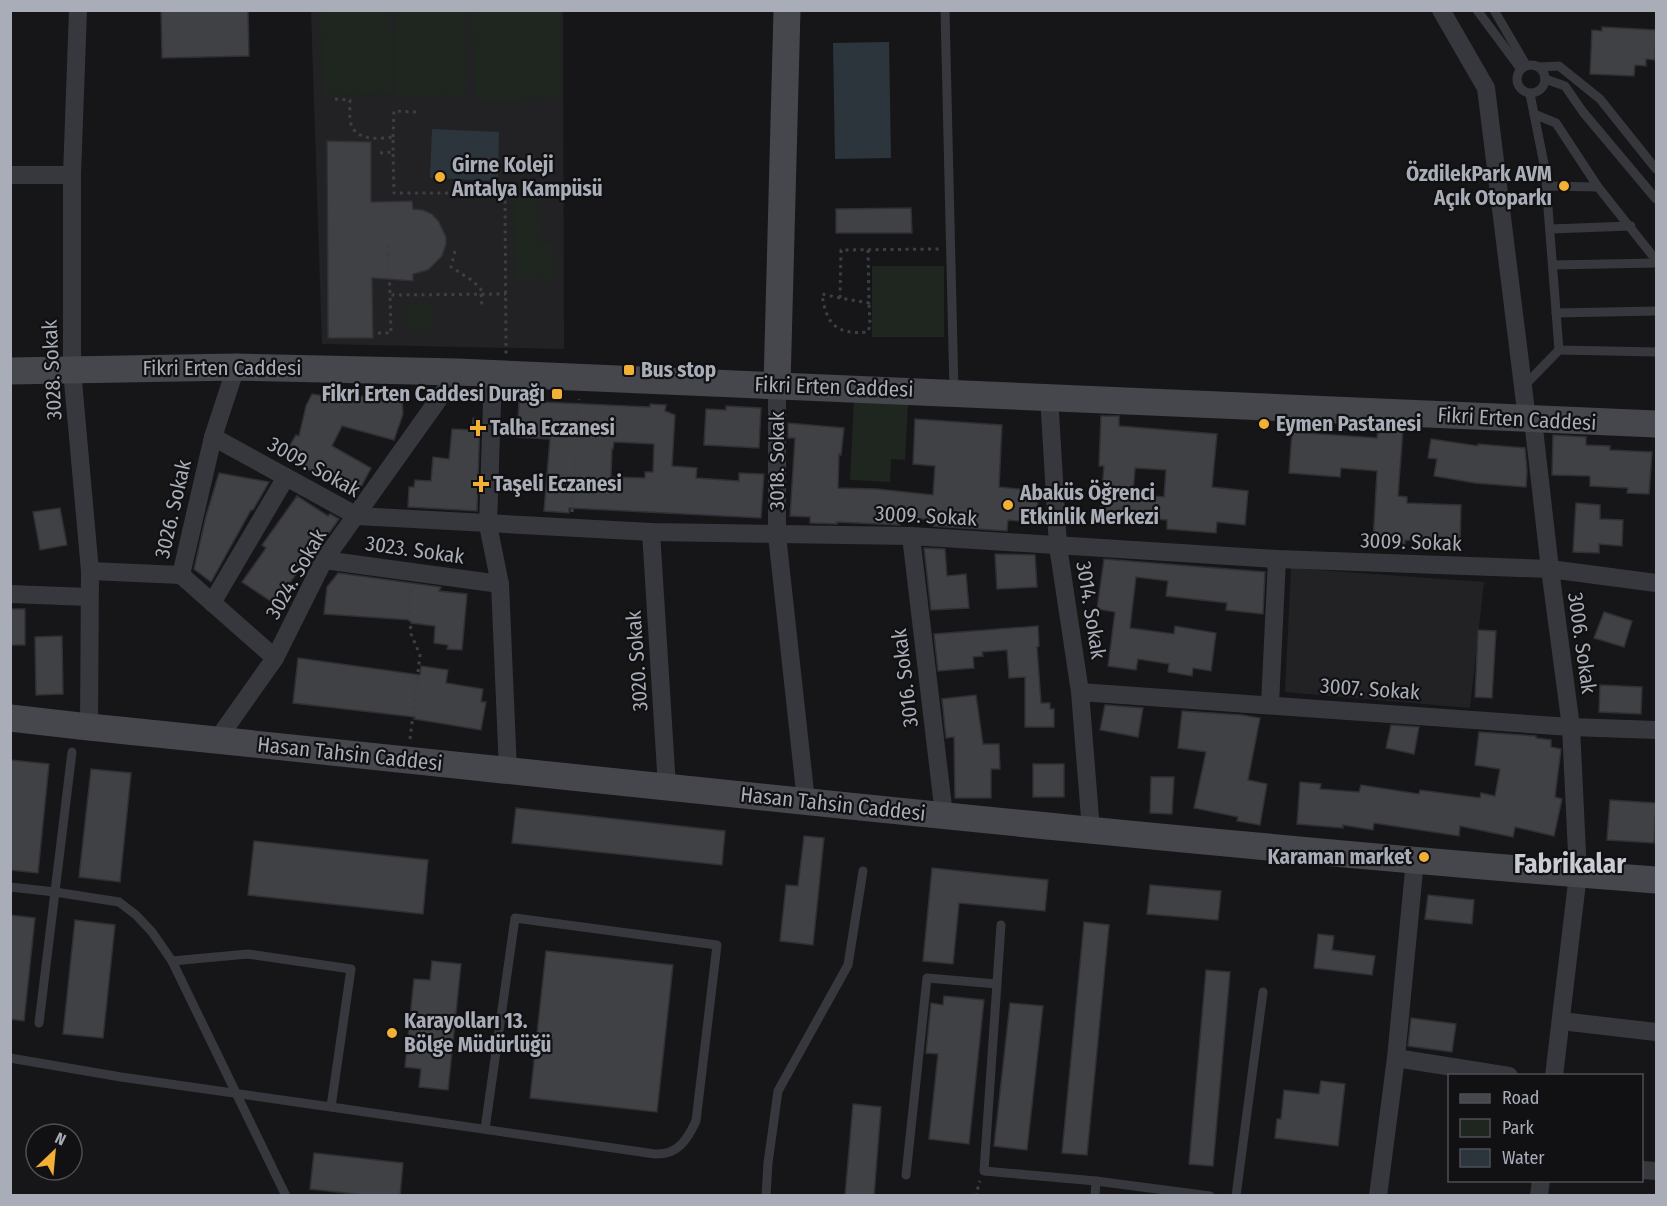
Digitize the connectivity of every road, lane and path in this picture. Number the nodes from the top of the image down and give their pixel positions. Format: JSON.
{"nodes":[{"id":1,"x":78,"y":10,"type":"edge"},
{"id":2,"x":787,"y":10,"type":"edge"},
{"id":3,"x":945,"y":10,"type":"edge"},
{"id":4,"x":1441,"y":10,"type":"edge"},
{"id":5,"x":1477,"y":10,"type":"edge"},
{"id":6,"x":1494,"y":10,"type":"edge"},
{"id":7,"x":1523,"y":67,"type":"junction"},
{"id":8,"x":1539,"y":67,"type":"junction"},
{"id":9,"x":1545,"y":79,"type":"junction"},
{"id":10,"x":1530,"y":93,"type":"junction"},
{"id":11,"x":335,"y":99,"type":"dead end"},
{"id":12,"x":417,"y":112,"type":"dead end"},
{"id":13,"x":1534,"y":114,"type":"junction"},
{"id":14,"x":393,"y":137,"type":"junction"},
{"id":15,"x":393,"y":152,"type":"junction"},
{"id":16,"x":380,"y":153,"type":"dead end"},
{"id":17,"x":1656,"y":169,"type":"edge"},
{"id":18,"x":10,"y":174,"type":"edge"},
{"id":19,"x":72,"y":175,"type":"junction"},
{"id":20,"x":1547,"y":186,"type":"junction"},
{"id":21,"x":1598,"y":187,"type":"junction"},
{"id":22,"x":1656,"y":199,"type":"edge"},
{"id":23,"x":1631,"y":226,"type":"junction"},
{"id":24,"x":1550,"y":229,"type":"junction"},
{"id":25,"x":388,"y":246,"type":"dead end"},
{"id":26,"x":950,"y":249,"type":"junction"},
{"id":27,"x":868,"y":250,"type":"junction"},
{"id":28,"x":455,"y":251,"type":"dead end"},
{"id":29,"x":1656,"y":261,"type":"edge"},
{"id":30,"x":1552,"y":265,"type":"junction"},
{"id":31,"x":483,"y":294,"type":"junction"},
{"id":32,"x":506,"y":294,"type":"junction"},
{"id":33,"x":390,"y":295,"type":"junction"},
{"id":34,"x":840,"y":298,"type":"junction"},
{"id":35,"x":869,"y":303,"type":"junction"},
{"id":36,"x":482,"y":308,"type":"dead end"},
{"id":37,"x":1656,"y":311,"type":"edge"},
{"id":38,"x":1556,"y":313,"type":"junction"},
{"id":39,"x":378,"y":333,"type":"dead end"},
{"id":40,"x":1559,"y":350,"type":"junction"},
{"id":41,"x":1656,"y":352,"type":"edge"},
{"id":42,"x":236,"y":367,"type":"junction"},
{"id":43,"x":72,"y":370,"type":"junction"},
{"id":44,"x":10,"y":371,"type":"edge"},
{"id":45,"x":458,"y":372,"type":"junction"},
{"id":46,"x":500,"y":374,"type":"junction"},
{"id":47,"x":580,"y":376,"type":"junction"},
{"id":48,"x":777,"y":385,"type":"junction"},
{"id":49,"x":1523,"y":387,"type":"junction"},
{"id":50,"x":954,"y":392,"type":"junction"},
{"id":51,"x":1049,"y":396,"type":"junction"},
{"id":52,"x":1530,"y":420,"type":"junction"},
{"id":53,"x":1656,"y":424,"type":"edge"},
{"id":54,"x":213,"y":437,"type":"junction"},
{"id":55,"x":286,"y":477,"type":"junction"},
{"id":56,"x":357,"y":516,"type":"junction"},
{"id":57,"x":488,"y":525,"type":"junction"},
{"id":58,"x":571,"y":528,"type":"junction"},
{"id":59,"x":651,"y":532,"type":"junction"},
{"id":60,"x":777,"y":535,"type":"junction"},
{"id":61,"x":911,"y":536,"type":"junction"},
{"id":62,"x":1058,"y":546,"type":"junction"},
{"id":63,"x":1277,"y":559,"type":"junction"},
{"id":64,"x":324,"y":560,"type":"junction"},
{"id":65,"x":1550,"y":569,"type":"junction"},
{"id":66,"x":90,"y":571,"type":"junction"},
{"id":67,"x":414,"y":572,"type":"junction"},
{"id":68,"x":181,"y":575,"type":"junction"},
{"id":69,"x":1656,"y":583,"type":"edge"},
{"id":70,"x":500,"y":584,"type":"junction"},
{"id":71,"x":10,"y":594,"type":"edge"},
{"id":72,"x":89,"y":597,"type":"junction"},
{"id":73,"x":212,"y":603,"type":"junction"},
{"id":74,"x":275,"y":658,"type":"junction"},
{"id":75,"x":1080,"y":692,"type":"junction"},
{"id":76,"x":1270,"y":704,"type":"junction"},
{"id":77,"x":10,"y":718,"type":"edge"},
{"id":78,"x":89,"y":727,"type":"junction"},
{"id":79,"x":1571,"y":727,"type":"junction"},
{"id":80,"x":1656,"y":730,"type":"edge"},
{"id":81,"x":217,"y":740,"type":"junction"},
{"id":82,"x":72,"y":752,"type":"dead end"},
{"id":83,"x":408,"y":760,"type":"junction"},
{"id":84,"x":508,"y":770,"type":"junction"},
{"id":85,"x":667,"y":787,"type":"junction"},
{"id":86,"x":806,"y":801,"type":"junction"},
{"id":87,"x":944,"y":815,"type":"junction"},
{"id":88,"x":1091,"y":830,"type":"junction"},
{"id":89,"x":1415,"y":860,"type":"junction"},
{"id":90,"x":864,"y":872,"type":"dead end"},
{"id":91,"x":1578,"y":874,"type":"junction"},
{"id":92,"x":1656,"y":880,"type":"edge"},
{"id":93,"x":10,"y":887,"type":"edge"},
{"id":94,"x":55,"y":892,"type":"junction"},
{"id":95,"x":1001,"y":925,"type":"dead end"},
{"id":96,"x":171,"y":961,"type":"junction"},
{"id":97,"x":997,"y":984,"type":"junction"},
{"id":98,"x":1263,"y":992,"type":"dead end"},
{"id":99,"x":1561,"y":1021,"type":"junction"},
{"id":100,"x":39,"y":1023,"type":"dead end"},
{"id":101,"x":1656,"y":1032,"type":"edge"},
{"id":102,"x":10,"y":1058,"type":"edge"},
{"id":103,"x":1396,"y":1058,"type":"junction"},
{"id":104,"x":1496,"y":1074,"type":"edge"},
{"id":105,"x":1554,"y":1074,"type":"edge"},
{"id":106,"x":235,"y":1094,"type":"junction"},
{"id":107,"x":331,"y":1107,"type":"junction"},
{"id":108,"x":485,"y":1129,"type":"junction"},
{"id":109,"x":906,"y":1175,"type":"dead end"},
{"id":110,"x":1096,"y":1181,"type":"junction"},
{"id":111,"x":286,"y":1196,"type":"edge"},
{"id":112,"x":766,"y":1196,"type":"edge"},
{"id":113,"x":1095,"y":1196,"type":"edge"},
{"id":114,"x":1210,"y":1196,"type":"edge"},
{"id":115,"x":1236,"y":1196,"type":"edge"},
{"id":116,"x":1378,"y":1196,"type":"edge"}],
"edges":[{"from":1,"to":19,"type":"street","name":"3028. Sokak"},
{"from":2,"to":48,"type":"street","name":"3018. Sokak"},
{"from":3,"to":26,"type":"lane"},
{"from":4,"to":49,"type":"street","name":"3006. Sokak"},
{"from":5,"to":7,"type":"lane"},
{"from":6,"to":7,"type":"lane"},
{"from":7,"to":8,"type":"lane"},
{"from":7,"to":10,"type":"lane"},
{"from":8,"to":9,"type":"lane"},
{"from":8,"to":17,"type":"lane"},
{"from":9,"to":10,"type":"lane"},
{"from":9,"to":22,"type":"lane"},
{"from":10,"to":13,"type":"lane"},
{"from":11,"to":14,"type":"path"},
{"from":12,"to":14,"type":"path"},
{"from":13,"to":20,"type":"lane"},
{"from":13,"to":21,"type":"lane"},
{"from":14,"to":15,"type":"path"},
{"from":15,"to":16,"type":"path"},
{"from":15,"to":32,"type":"path"},
{"from":18,"to":19,"type":"street"},
{"from":19,"to":43,"type":"street","name":"3028. Sokak"},
{"from":20,"to":21,"type":"lane"},
{"from":20,"to":24,"type":"lane"},
{"from":21,"to":23,"type":"lane"},
{"from":23,"to":24,"type":"lane"},
{"from":23,"to":29,"type":"lane"},
{"from":24,"to":30,"type":"lane"},
{"from":25,"to":33,"type":"path"},
{"from":26,"to":27,"type":"path"},
{"from":26,"to":50,"type":"lane"},
{"from":27,"to":34,"type":"path"},
{"from":27,"to":35,"type":"path"},
{"from":28,"to":31,"type":"path"},
{"from":29,"to":30,"type":"lane"},
{"from":30,"to":38,"type":"lane"},
{"from":31,"to":32,"type":"path"},
{"from":31,"to":33,"type":"path"},
{"from":31,"to":36,"type":"path"},
{"from":32,"to":46,"type":"path"},
{"from":33,"to":39,"type":"path"},
{"from":34,"to":35,"type":"path"},
{"from":34,"to":35,"type":"path"},
{"from":37,"to":38,"type":"lane"},
{"from":38,"to":40,"type":"lane"},
{"from":40,"to":41,"type":"lane"},
{"from":40,"to":49,"type":"lane"},
{"from":42,"to":43,"type":"street","name":"Fikri Erten Caddesi"},
{"from":42,"to":45,"type":"street","name":"Fikri Erten Caddesi"},
{"from":42,"to":54,"type":"street","name":"3026. Sokak"},
{"from":43,"to":44,"type":"street","name":"Fikri Erten Caddesi"},
{"from":43,"to":66,"type":"street","name":"3028. Sokak"},
{"from":45,"to":46,"type":"street","name":"Fikri Erten Caddesi"},
{"from":45,"to":56,"type":"street","name":"3024. Sokak"},
{"from":46,"to":47,"type":"street","name":"Fikri Erten Caddesi"},
{"from":46,"to":57,"type":"street"},
{"from":47,"to":48,"type":"street","name":"Fikri Erten Caddesi"},
{"from":47,"to":58,"type":"path"},
{"from":48,"to":50,"type":"street","name":"Fikri Erten Caddesi"},
{"from":48,"to":60,"type":"street","name":"3018. Sokak"},
{"from":49,"to":52,"type":"street","name":"3006. Sokak"},
{"from":50,"to":51,"type":"street","name":"Fikri Erten Caddesi"},
{"from":51,"to":52,"type":"street","name":"Fikri Erten Caddesi"},
{"from":51,"to":62,"type":"street","name":"3014. Sokak"},
{"from":52,"to":53,"type":"street","name":"Fikri Erten Caddesi"},
{"from":52,"to":65,"type":"street","name":"3006. Sokak"},
{"from":54,"to":55,"type":"street","name":"3009. Sokak"},
{"from":54,"to":68,"type":"street","name":"3026. Sokak"},
{"from":55,"to":56,"type":"street","name":"3009. Sokak"},
{"from":55,"to":73,"type":"street"},
{"from":56,"to":57,"type":"street","name":"3009. Sokak"},
{"from":56,"to":64,"type":"street","name":"3024. Sokak"},
{"from":57,"to":58,"type":"street","name":"3009. Sokak"},
{"from":57,"to":70,"type":"street"},
{"from":58,"to":59,"type":"street","name":"3009. Sokak"},
{"from":59,"to":60,"type":"street","name":"3009. Sokak"},
{"from":59,"to":85,"type":"street","name":"3020. Sokak"},
{"from":60,"to":61,"type":"street","name":"3009. Sokak"},
{"from":60,"to":86,"type":"street","name":"3018. Sokak"},
{"from":61,"to":62,"type":"street","name":"3009. Sokak"},
{"from":61,"to":87,"type":"street","name":"3016. Sokak"},
{"from":62,"to":63,"type":"street","name":"3009. Sokak"},
{"from":62,"to":75,"type":"street","name":"3014. Sokak"},
{"from":63,"to":65,"type":"street","name":"3009. Sokak"},
{"from":63,"to":76,"type":"street"},
{"from":64,"to":67,"type":"street","name":"3023. Sokak"},
{"from":64,"to":74,"type":"street","name":"3024. Sokak"},
{"from":65,"to":69,"type":"street","name":"3009. Sokak"},
{"from":65,"to":79,"type":"street","name":"3006. Sokak"},
{"from":66,"to":68,"type":"street","name":"3026. Sokak"},
{"from":66,"to":72,"type":"street","name":"3028. Sokak"},
{"from":67,"to":70,"type":"street","name":"3023. Sokak"},
{"from":67,"to":83,"type":"path"},
{"from":68,"to":73,"type":"street"},
{"from":70,"to":84,"type":"street"},
{"from":71,"to":72,"type":"street"},
{"from":72,"to":78,"type":"street","name":"3028. Sokak"},
{"from":73,"to":74,"type":"street"},
{"from":74,"to":81,"type":"street","name":"3024. Sokak"},
{"from":75,"to":76,"type":"street","name":"3007. Sokak"},
{"from":75,"to":88,"type":"street","name":"3014. Sokak"},
{"from":76,"to":79,"type":"street","name":"3007. Sokak"},
{"from":77,"to":78,"type":"street","name":"Hasan Tahsin Caddesi"},
{"from":78,"to":81,"type":"street","name":"Hasan Tahsin Caddesi"},
{"from":79,"to":80,"type":"street","name":"3007. Sokak"},
{"from":79,"to":91,"type":"street","name":"3006. Sokak"},
{"from":81,"to":83,"type":"street","name":"Hasan Tahsin Caddesi"},
{"from":82,"to":94,"type":"lane"},
{"from":83,"to":84,"type":"street","name":"Hasan Tahsin Caddesi"},
{"from":84,"to":85,"type":"street","name":"Hasan Tahsin Caddesi"},
{"from":85,"to":86,"type":"street","name":"Hasan Tahsin Caddesi"},
{"from":86,"to":87,"type":"street","name":"Hasan Tahsin Caddesi"},
{"from":87,"to":88,"type":"street","name":"Hasan Tahsin Caddesi"},
{"from":88,"to":89,"type":"street","name":"Hasan Tahsin Caddesi"},
{"from":89,"to":91,"type":"street","name":"Hasan Tahsin Caddesi"},
{"from":89,"to":103,"type":"street"},
{"from":90,"to":112,"type":"lane"},
{"from":91,"to":92,"type":"street","name":"Hasan Tahsin Caddesi"},
{"from":91,"to":99,"type":"street","name":"3006. Sokak"},
{"from":93,"to":94,"type":"lane"},
{"from":94,"to":96,"type":"lane"},
{"from":94,"to":100,"type":"lane"},
{"from":95,"to":97,"type":"lane"},
{"from":96,"to":106,"type":"lane"},
{"from":96,"to":107,"type":"lane"},
{"from":97,"to":109,"type":"lane"},
{"from":97,"to":110,"type":"lane"},
{"from":98,"to":115,"type":"lane"},
{"from":99,"to":101,"type":"street"},
{"from":99,"to":105,"type":"street","name":"3006. Sokak"},
{"from":102,"to":106,"type":"lane"},
{"from":103,"to":104,"type":"street"},
{"from":103,"to":116,"type":"street"},
{"from":106,"to":107,"type":"lane"},
{"from":106,"to":111,"type":"lane"},
{"from":107,"to":108,"type":"lane"},
{"from":108,"to":108,"type":"lane"},
{"from":110,"to":113,"type":"lane"},
{"from":110,"to":114,"type":"lane"}]}
